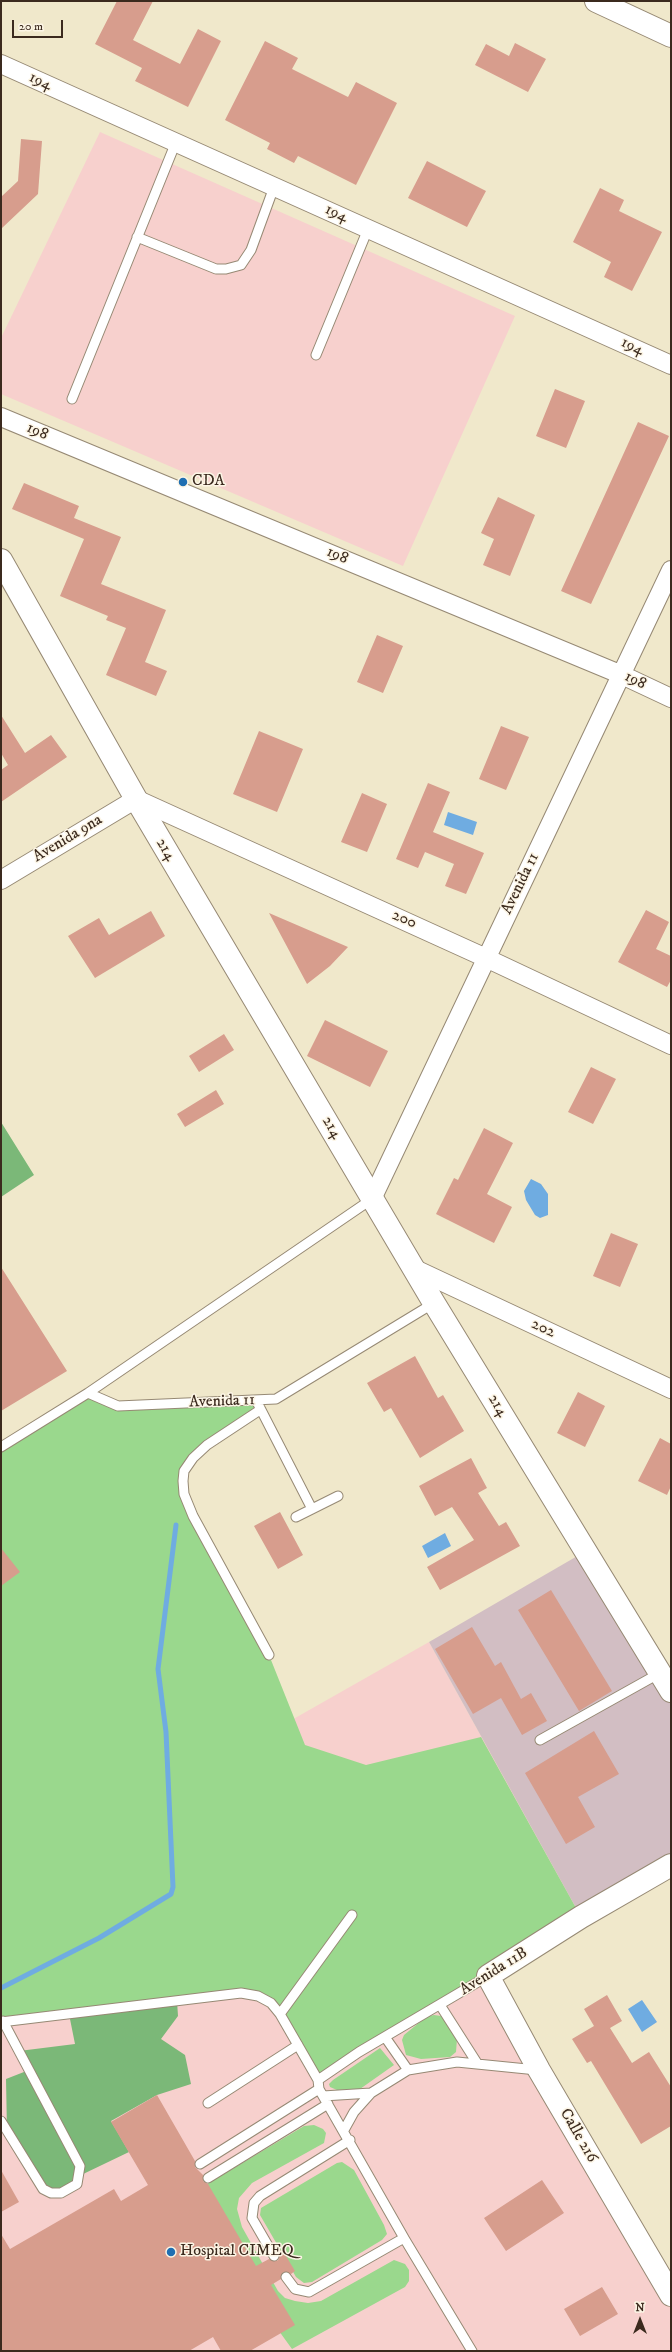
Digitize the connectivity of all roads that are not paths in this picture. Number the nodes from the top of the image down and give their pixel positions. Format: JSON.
{"nodes":[{"id":1,"x":596,"y":1,"type":"edge"},
{"id":2,"x":671,"y":36,"type":"edge"},
{"id":3,"x":1,"y":64,"type":"edge"},
{"id":4,"x":176,"y":142,"type":"junction"},
{"id":5,"x":274,"y":187,"type":"junction"},
{"id":6,"x":368,"y":229,"type":"junction"},
{"id":7,"x":137,"y":237,"type":"junction"},
{"id":8,"x":316,"y":355,"type":"dead end"},
{"id":9,"x":671,"y":365,"type":"edge"},
{"id":10,"x":72,"y":399,"type":"dead end"},
{"id":11,"x":1,"y":417,"type":"edge"},
{"id":12,"x":1,"y":560,"type":"edge"},
{"id":13,"x":671,"y":570,"type":"edge"},
{"id":14,"x":622,"y":675,"type":"junction"},
{"id":15,"x":671,"y":698,"type":"edge"},
{"id":16,"x":136,"y":799,"type":"junction"},
{"id":17,"x":1,"y":880,"type":"edge"},
{"id":18,"x":486,"y":958,"type":"junction"},
{"id":19,"x":671,"y":1045,"type":"edge"},
{"id":20,"x":372,"y":1199,"type":"junction"},
{"id":21,"x":414,"y":1269,"type":"junction"},
{"id":22,"x":434,"y":1303,"type":"junction"},
{"id":23,"x":671,"y":1389,"type":"edge"},
{"id":24,"x":88,"y":1393,"type":"junction"},
{"id":25,"x":256,"y":1401,"type":"junction"},
{"id":26,"x":260,"y":1410,"type":"junction"},
{"id":27,"x":1,"y":1447,"type":"edge"},
{"id":28,"x":338,"y":1496,"type":"dead end"},
{"id":29,"x":312,"y":1508,"type":"junction"},
{"id":30,"x":296,"y":1517,"type":"dead end"},
{"id":31,"x":269,"y":1655,"type":"dead end"},
{"id":32,"x":666,"y":1682,"type":"edge"},
{"id":33,"x":540,"y":1740,"type":"dead end"},
{"id":34,"x":668,"y":1864,"type":"edge"},
{"id":35,"x":352,"y":1915,"type":"dead end"},
{"id":36,"x":488,"y":1976,"type":"junction"},
{"id":37,"x":440,"y":2005,"type":"junction"},
{"id":38,"x":280,"y":2014,"type":"junction"},
{"id":39,"x":2,"y":2021,"type":"edge"},
{"id":40,"x":385,"y":2037,"type":"junction"},
{"id":41,"x":298,"y":2045,"type":"junction"},
{"id":42,"x":477,"y":2063,"type":"junction"},
{"id":43,"x":408,"y":2070,"type":"junction"},
{"id":44,"x":539,"y":2070,"type":"junction"},
{"id":45,"x":318,"y":2080,"type":"junction"},
{"id":46,"x":321,"y":2093,"type":"junction"},
{"id":47,"x":371,"y":2094,"type":"junction"},
{"id":48,"x":208,"y":2103,"type":"dead end"},
{"id":49,"x":328,"y":2104,"type":"junction"},
{"id":50,"x":1,"y":2121,"type":"edge"},
{"id":51,"x":344,"y":2130,"type":"junction"},
{"id":52,"x":350,"y":2140,"type":"junction"},
{"id":53,"x":200,"y":2164,"type":"dead end"},
{"id":54,"x":208,"y":2178,"type":"dead end"},
{"id":55,"x":404,"y":2238,"type":"junction"},
{"id":56,"x":274,"y":2256,"type":"dead end"},
{"id":57,"x":286,"y":2277,"type":"dead end"},
{"id":58,"x":671,"y":2295,"type":"edge"},
{"id":59,"x":472,"y":2351,"type":"edge"}],
"edges":[{"from":1,"to":2,"type":"street"},
{"from":3,"to":4,"type":"street","name":"194"},
{"from":4,"to":5,"type":"street","name":"194"},
{"from":4,"to":7,"type":"lane"},
{"from":5,"to":6,"type":"street","name":"194"},
{"from":5,"to":7,"type":"lane"},
{"from":6,"to":8,"type":"lane"},
{"from":6,"to":9,"type":"street","name":"194"},
{"from":7,"to":10,"type":"lane"},
{"from":11,"to":14,"type":"street","name":"198"},
{"from":12,"to":16,"type":"street","name":"214"},
{"from":13,"to":14,"type":"street","name":"Avenida 11"},
{"from":14,"to":15,"type":"street","name":"198"},
{"from":14,"to":18,"type":"street","name":"Avenida 11"},
{"from":16,"to":17,"type":"street","name":"Avenida 9na"},
{"from":16,"to":18,"type":"street","name":"200"},
{"from":16,"to":20,"type":"street","name":"214"},
{"from":18,"to":19,"type":"street","name":"200"},
{"from":18,"to":20,"type":"street","name":"Avenida 11"},
{"from":20,"to":21,"type":"street","name":"214"},
{"from":20,"to":24,"type":"lane"},
{"from":21,"to":22,"type":"street","name":"214"},
{"from":21,"to":23,"type":"street","name":"202"},
{"from":22,"to":25,"type":"lane","name":"Avenida 11"},
{"from":22,"to":32,"type":"street","name":"214"},
{"from":24,"to":25,"type":"lane","name":"Avenida 11"},
{"from":24,"to":27,"type":"lane"},
{"from":25,"to":26,"type":"lane"},
{"from":26,"to":29,"type":"lane"},
{"from":26,"to":31,"type":"lane"},
{"from":28,"to":29,"type":"lane"},
{"from":29,"to":30,"type":"lane"},
{"from":32,"to":33,"type":"lane"},
{"from":34,"to":36,"type":"street","name":"Avenida 11B"},
{"from":35,"to":38,"type":"lane"},
{"from":36,"to":37,"type":"lane","name":"Avenida 11B"},
{"from":36,"to":44,"type":"street","name":"Calle 216"},
{"from":37,"to":40,"type":"lane","name":"Avenida 11B"},
{"from":37,"to":42,"type":"lane"},
{"from":38,"to":39,"type":"lane"},
{"from":38,"to":41,"type":"lane"},
{"from":39,"to":50,"type":"lane"},
{"from":40,"to":43,"type":"lane"},
{"from":40,"to":45,"type":"lane","name":"Avenida 11B"},
{"from":41,"to":45,"type":"lane"},
{"from":41,"to":48,"type":"lane"},
{"from":42,"to":43,"type":"lane"},
{"from":42,"to":44,"type":"lane"},
{"from":43,"to":47,"type":"lane"},
{"from":44,"to":58,"type":"street","name":"Calle 216"},
{"from":45,"to":46,"type":"lane"},
{"from":46,"to":47,"type":"lane"},
{"from":46,"to":49,"type":"lane"},
{"from":46,"to":53,"type":"lane"},
{"from":47,"to":51,"type":"lane"},
{"from":49,"to":51,"type":"lane"},
{"from":49,"to":54,"type":"lane"},
{"from":51,"to":52,"type":"lane"},
{"from":52,"to":55,"type":"lane"},
{"from":52,"to":56,"type":"lane"},
{"from":55,"to":57,"type":"lane"},
{"from":55,"to":59,"type":"lane"}]}
